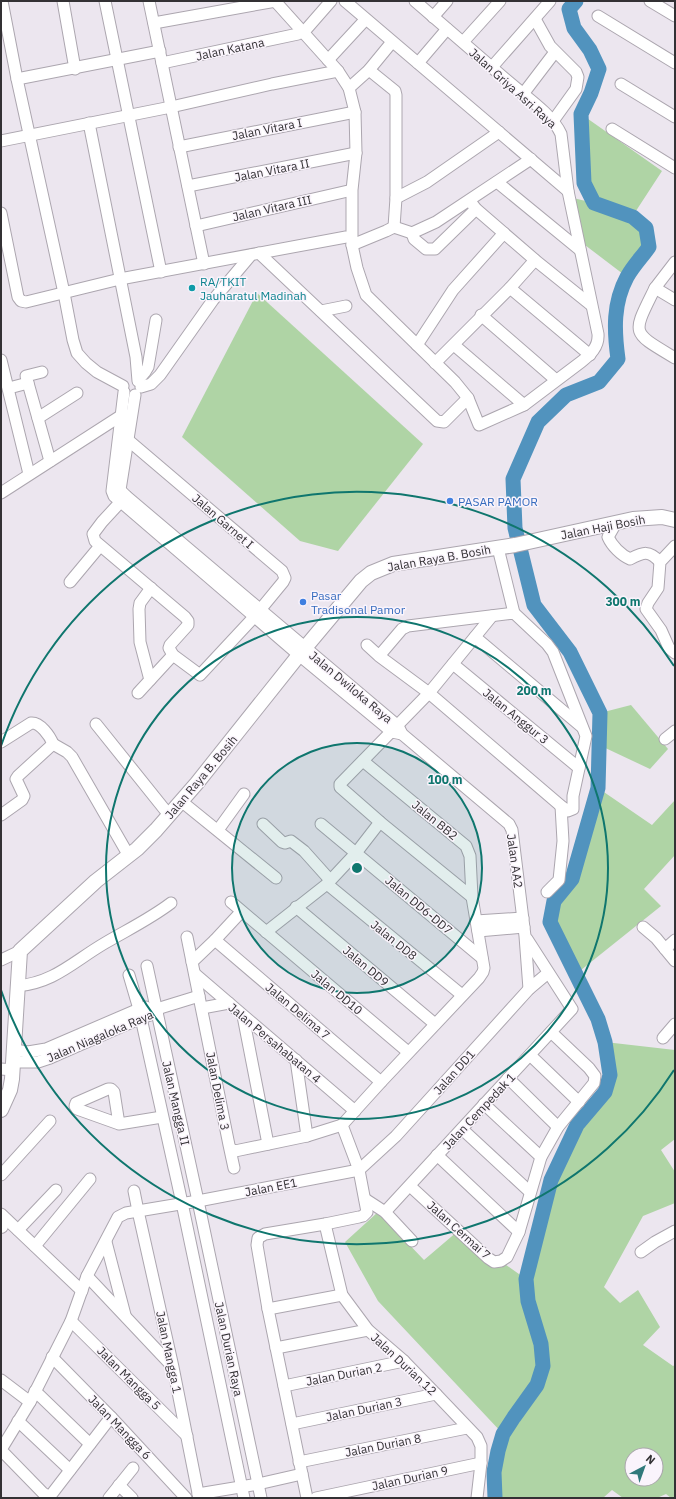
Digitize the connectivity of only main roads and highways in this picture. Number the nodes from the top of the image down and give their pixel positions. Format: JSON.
{"nodes":[{"id":1,"x":675,"y":520,"type":"edge"},
{"id":2,"x":515,"y":545,"type":"joint"},
{"id":3,"x":10,"y":1063,"type":"edge"},
{"id":4,"x":1,"y":1110,"type":"edge"},
{"id":5,"x":1,"y":1221,"type":"edge"},
{"id":6,"x":1,"y":1226,"type":"edge"}],
"edges":[{"from":1,"to":2,"type":"main road","name":"Jalan Haji Bosih"},
{"from":2,"to":3,"type":"main road","name":"Jalan Raya B. Bosih"},
{"from":3,"to":4,"type":"main road"},
{"from":5,"to":6,"type":"main road"}]}
